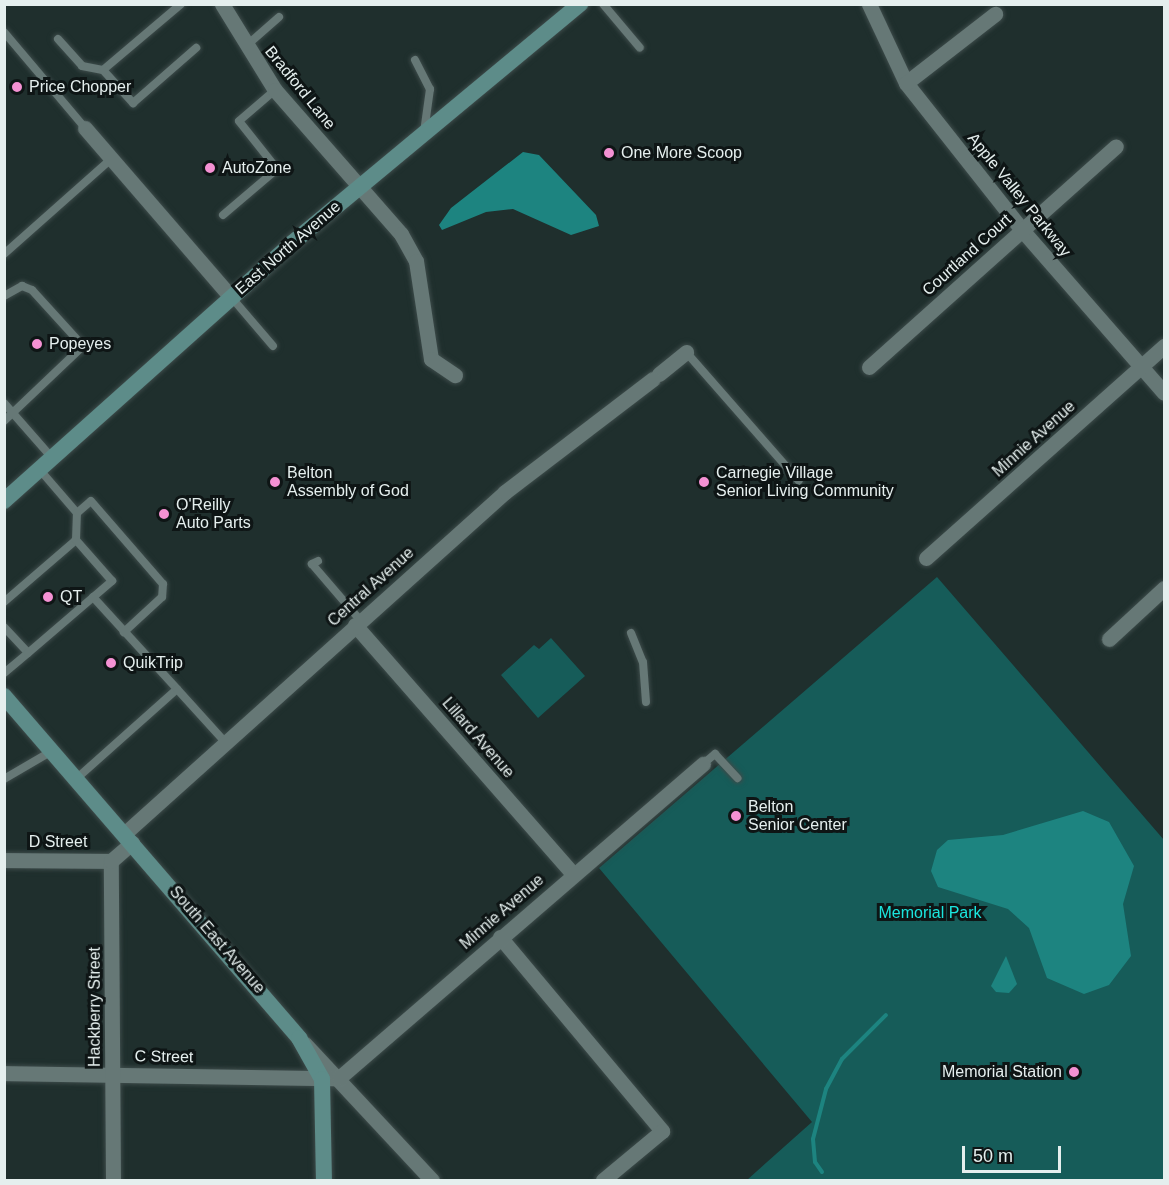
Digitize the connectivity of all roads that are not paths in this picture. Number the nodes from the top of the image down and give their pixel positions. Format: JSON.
{"nodes":[{"id":1,"x":181,"y":4,"type":"edge"},
{"id":2,"x":222,"y":4,"type":"edge"},
{"id":3,"x":603,"y":4,"type":"edge"},
{"id":4,"x":869,"y":4,"type":"edge"},
{"id":5,"x":573,"y":7,"type":"edge"},
{"id":6,"x":995,"y":14,"type":"dead end"},
{"id":7,"x":279,"y":17,"type":"dead end"},
{"id":8,"x":4,"y":32,"type":"edge"},
{"id":9,"x":58,"y":39,"type":"dead end"},
{"id":10,"x":244,"y":47,"type":"junction"},
{"id":11,"x":196,"y":48,"type":"dead end"},
{"id":12,"x":640,"y":48,"type":"dead end"},
{"id":13,"x":416,"y":60,"type":"dead end"},
{"id":14,"x":103,"y":70,"type":"junction"},
{"id":15,"x":906,"y":83,"type":"junction"},
{"id":16,"x":275,"y":90,"type":"junction"},
{"id":17,"x":85,"y":128,"type":"joint"},
{"id":18,"x":423,"y":134,"type":"junction"},
{"id":19,"x":1116,"y":146,"type":"dead end"},
{"id":20,"x":112,"y":158,"type":"junction"},
{"id":21,"x":358,"y":188,"type":"junction"},
{"id":22,"x":223,"y":216,"type":"dead end"},
{"id":23,"x":1022,"y":230,"type":"junction"},
{"id":24,"x":4,"y":254,"type":"edge"},
{"id":25,"x":4,"y":296,"type":"edge"},
{"id":26,"x":231,"y":297,"type":"junction"},
{"id":27,"x":273,"y":346,"type":"dead end"},
{"id":28,"x":1164,"y":346,"type":"edge"},
{"id":29,"x":686,"y":352,"type":"joint"},
{"id":30,"x":1141,"y":366,"type":"junction"},
{"id":31,"x":868,"y":367,"type":"dead end"},
{"id":32,"x":454,"y":375,"type":"dead end"},
{"id":33,"x":1164,"y":393,"type":"edge"},
{"id":34,"x":4,"y":403,"type":"edge"},
{"id":35,"x":13,"y":413,"type":"junction"},
{"id":36,"x":4,"y":421,"type":"edge"},
{"id":37,"x":53,"y":459,"type":"junction"},
{"id":38,"x":40,"y":470,"type":"junction"},
{"id":39,"x":799,"y":481,"type":"dead end"},
{"id":40,"x":4,"y":501,"type":"edge"},
{"id":41,"x":77,"y":513,"type":"junction"},
{"id":42,"x":76,"y":540,"type":"junction"},
{"id":43,"x":926,"y":558,"type":"dead end"},
{"id":44,"x":318,"y":561,"type":"dead end"},
{"id":45,"x":1164,"y":588,"type":"edge"},
{"id":46,"x":93,"y":597,"type":"junction"},
{"id":47,"x":4,"y":602,"type":"edge"},
{"id":48,"x":358,"y":623,"type":"junction"},
{"id":49,"x":4,"y":627,"type":"edge"},
{"id":50,"x":124,"y":632,"type":"junction"},
{"id":51,"x":631,"y":633,"type":"dead end"},
{"id":52,"x":1109,"y":639,"type":"dead end"},
{"id":53,"x":27,"y":653,"type":"junction"},
{"id":54,"x":4,"y":673,"type":"edge"},
{"id":55,"x":177,"y":689,"type":"junction"},
{"id":56,"x":4,"y":696,"type":"edge"},
{"id":57,"x":646,"y":702,"type":"dead end"},
{"id":58,"x":225,"y":742,"type":"junction"},
{"id":59,"x":52,"y":750,"type":"junction"},
{"id":60,"x":703,"y":764,"type":"joint"},
{"id":61,"x":76,"y":778,"type":"junction"},
{"id":62,"x":737,"y":778,"type":"dead end"},
{"id":63,"x":4,"y":779,"type":"edge"},
{"id":64,"x":128,"y":839,"type":"junction"},
{"id":65,"x":4,"y":860,"type":"edge"},
{"id":66,"x":111,"y":861,"type":"junction"},
{"id":67,"x":573,"y":874,"type":"junction"},
{"id":68,"x":500,"y":937,"type":"junction"},
{"id":69,"x":299,"y":1038,"type":"junction"},
{"id":70,"x":4,"y":1073,"type":"edge"},
{"id":71,"x":113,"y":1074,"type":"junction"},
{"id":72,"x":339,"y":1078,"type":"junction"},
{"id":73,"x":322,"y":1079,"type":"junction"},
{"id":74,"x":113,"y":1180,"type":"edge"},
{"id":75,"x":324,"y":1180,"type":"edge"},
{"id":76,"x":432,"y":1180,"type":"edge"},
{"id":77,"x":603,"y":1180,"type":"edge"}],
"edges":[{"from":1,"to":14,"type":"lane"},
{"from":2,"to":10,"type":"street","name":"Bradford Lane"},
{"from":3,"to":12,"type":"lane"},
{"from":4,"to":15,"type":"street","name":"Apple Valley Parkway"},
{"from":5,"to":18,"type":"main road","name":"East North Avenue"},
{"from":6,"to":15,"type":"street"},
{"from":7,"to":10,"type":"lane"},
{"from":8,"to":17,"type":"lane"},
{"from":9,"to":14,"type":"lane"},
{"from":10,"to":16,"type":"street","name":"Bradford Lane"},
{"from":11,"to":14,"type":"lane"},
{"from":13,"to":18,"type":"lane"},
{"from":15,"to":23,"type":"street","name":"Apple Valley Parkway"},
{"from":16,"to":21,"type":"street","name":"Bradford Lane"},
{"from":16,"to":22,"type":"lane"},
{"from":17,"to":20,"type":"street"},
{"from":18,"to":21,"type":"main road","name":"East North Avenue"},
{"from":19,"to":23,"type":"street","name":"Courtland Court"},
{"from":20,"to":24,"type":"lane"},
{"from":20,"to":26,"type":"street"},
{"from":21,"to":26,"type":"main road","name":"East North Avenue"},
{"from":21,"to":32,"type":"street","name":"Bradford Lane"},
{"from":23,"to":30,"type":"street","name":"Apple Valley Parkway"},
{"from":23,"to":31,"type":"street","name":"Courtland Court"},
{"from":25,"to":35,"type":"lane"},
{"from":26,"to":27,"type":"lane"},
{"from":26,"to":37,"type":"main road","name":"East North Avenue"},
{"from":28,"to":30,"type":"street","name":"Minnie Avenue"},
{"from":29,"to":39,"type":"lane"},
{"from":29,"to":48,"type":"street","name":"Central Avenue"},
{"from":30,"to":33,"type":"street","name":"Apple Valley Parkway"},
{"from":30,"to":43,"type":"street","name":"Minnie Avenue"},
{"from":34,"to":35,"type":"lane"},
{"from":35,"to":36,"type":"lane"},
{"from":35,"to":37,"type":"lane"},
{"from":37,"to":38,"type":"main road","name":"East North Avenue"},
{"from":38,"to":40,"type":"main road","name":"East North Avenue"},
{"from":38,"to":41,"type":"lane"},
{"from":41,"to":42,"type":"lane"},
{"from":41,"to":50,"type":"lane"},
{"from":42,"to":46,"type":"lane"},
{"from":42,"to":47,"type":"lane"},
{"from":44,"to":48,"type":"lane"},
{"from":45,"to":52,"type":"street"},
{"from":46,"to":50,"type":"lane"},
{"from":46,"to":53,"type":"lane"},
{"from":48,"to":58,"type":"street","name":"Central Avenue"},
{"from":48,"to":67,"type":"street","name":"Lillard Avenue"},
{"from":49,"to":53,"type":"lane"},
{"from":50,"to":55,"type":"lane"},
{"from":51,"to":57,"type":"lane"},
{"from":53,"to":54,"type":"lane"},
{"from":55,"to":58,"type":"lane"},
{"from":55,"to":61,"type":"lane"},
{"from":56,"to":59,"type":"main road","name":"South East Avenue"},
{"from":58,"to":64,"type":"street","name":"Central Avenue"},
{"from":59,"to":61,"type":"main road","name":"South East Avenue"},
{"from":59,"to":63,"type":"lane"},
{"from":60,"to":62,"type":"lane"},
{"from":60,"to":67,"type":"street","name":"Minnie Avenue"},
{"from":61,"to":64,"type":"main road","name":"South East Avenue"},
{"from":64,"to":66,"type":"street"},
{"from":64,"to":69,"type":"main road","name":"South East Avenue"},
{"from":65,"to":66,"type":"street","name":"D Street"},
{"from":66,"to":71,"type":"street","name":"Hackberry Street"},
{"from":67,"to":68,"type":"street","name":"Minnie Avenue"},
{"from":68,"to":72,"type":"street","name":"Minnie Avenue"},
{"from":68,"to":77,"type":"street"},
{"from":69,"to":72,"type":"street","name":"South East Avenue"},
{"from":69,"to":73,"type":"main road"},
{"from":70,"to":71,"type":"street","name":"C Street"},
{"from":71,"to":73,"type":"street","name":"C Street"},
{"from":71,"to":74,"type":"street","name":"Hackberry Street"},
{"from":72,"to":73,"type":"street"},
{"from":72,"to":76,"type":"street","name":"South East Avenue"},
{"from":73,"to":75,"type":"main road"}]}
